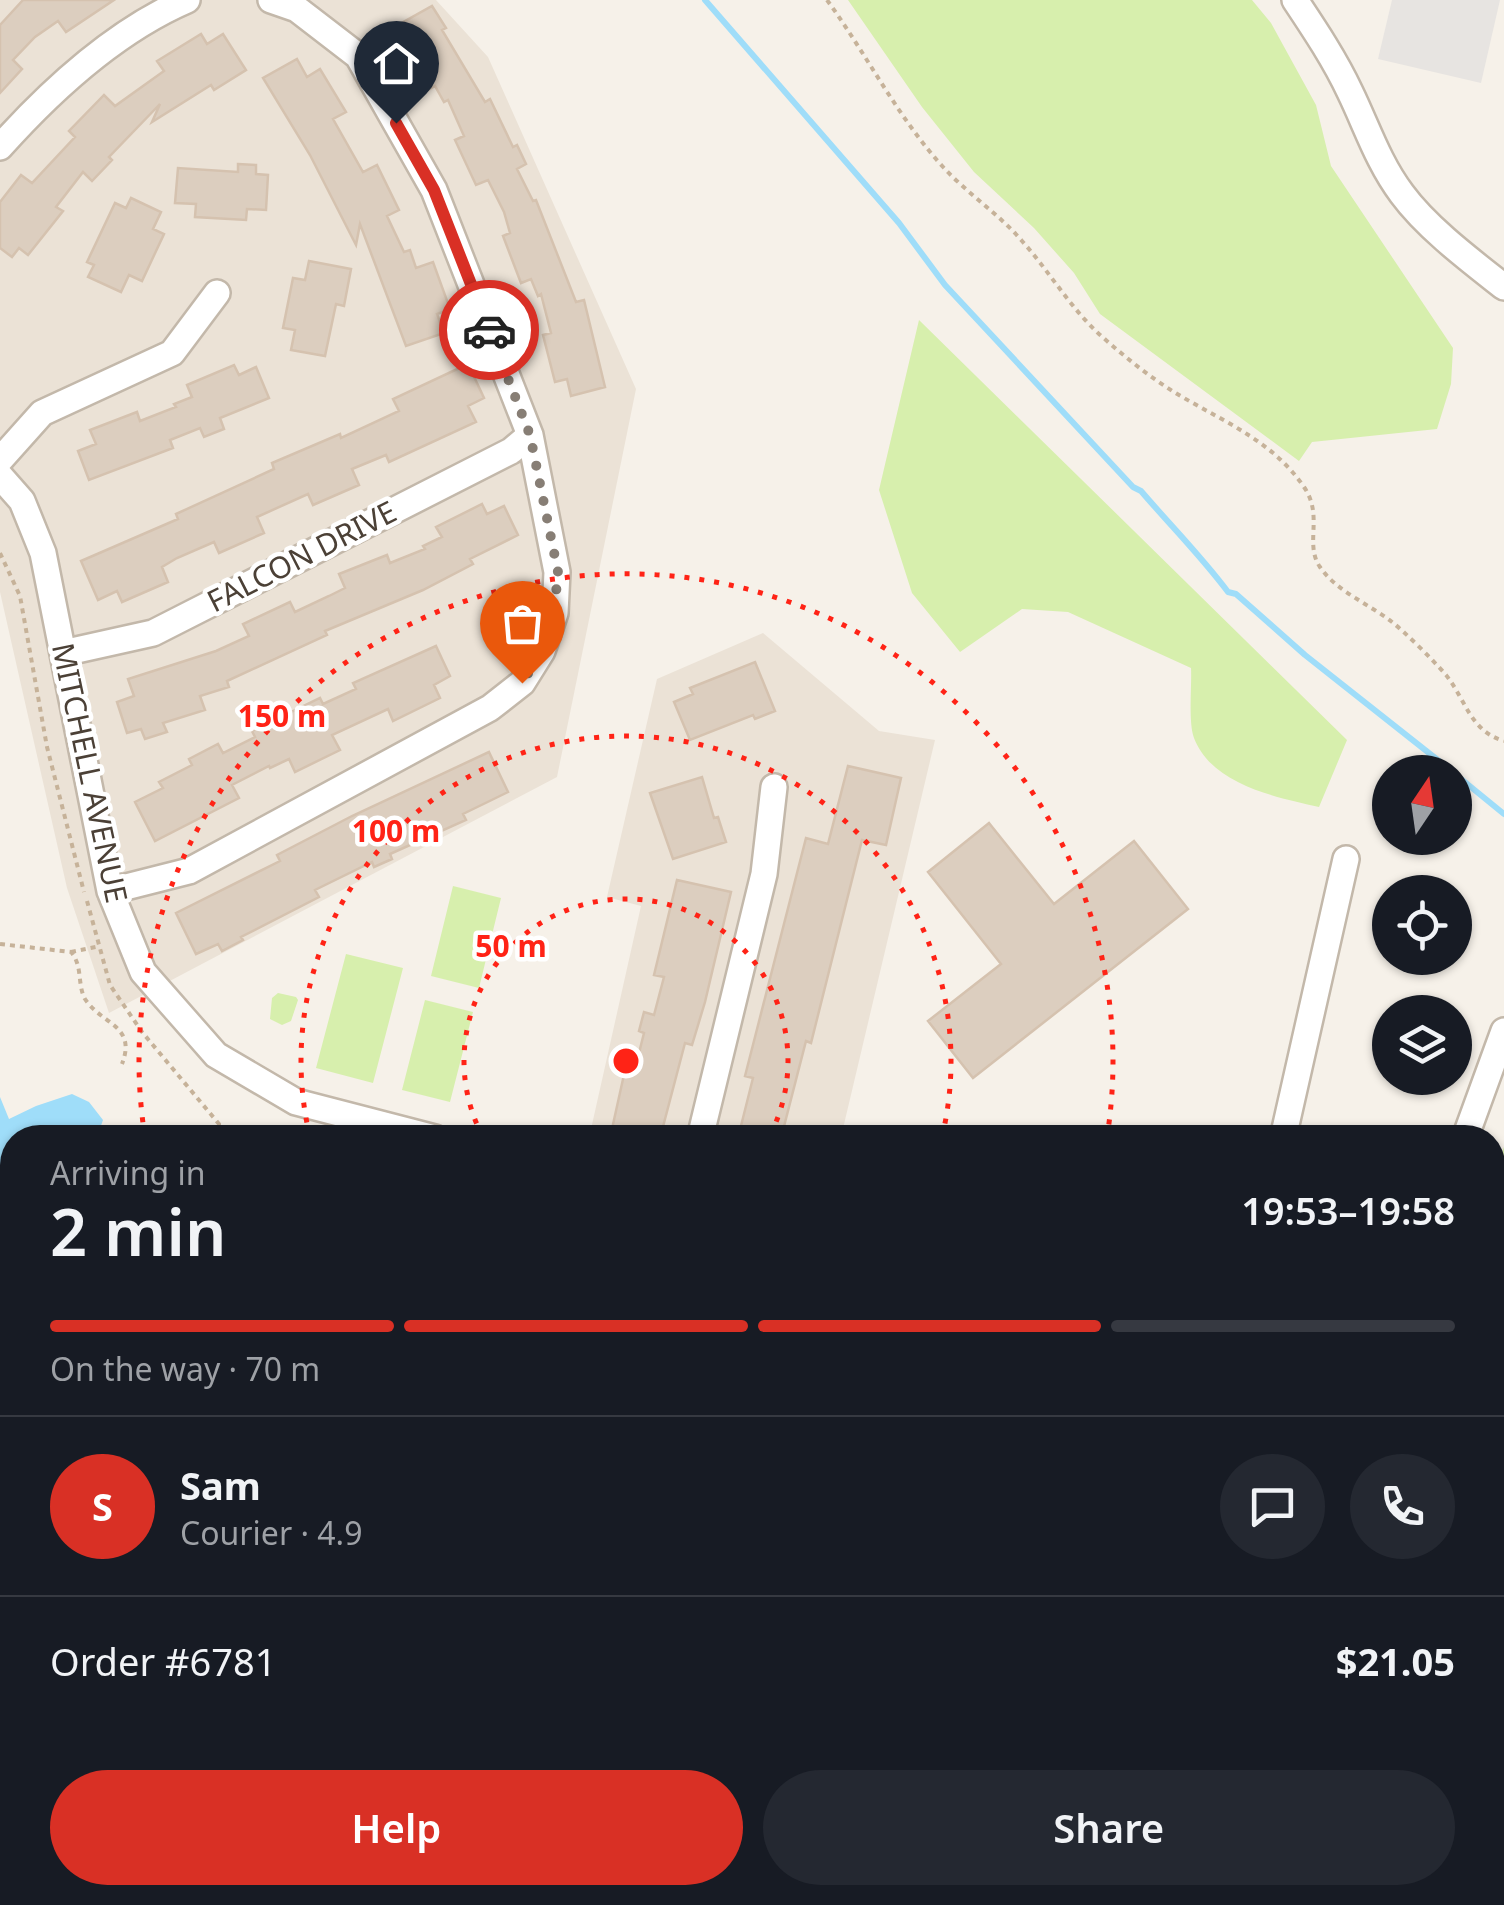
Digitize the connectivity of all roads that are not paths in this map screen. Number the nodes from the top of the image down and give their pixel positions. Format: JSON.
{"nodes":[{"id":1,"x":187,"y":0,"type":"edge"},
{"id":2,"x":271,"y":0,"type":"edge"},
{"id":3,"x":1295,"y":0,"type":"edge"},
{"id":4,"x":0,"y":147,"type":"edge"},
{"id":5,"x":1504,"y":286,"type":"edge"},
{"id":6,"x":216,"y":293,"type":"dead end"},
{"id":7,"x":530,"y":435,"type":"junction"},
{"id":8,"x":0,"y":460,"type":"edge"},
{"id":9,"x":0,"y":476,"type":"edge"},
{"id":10,"x":63,"y":654,"type":"junction"},
{"id":11,"x":774,"y":787,"type":"dead end"},
{"id":12,"x":1346,"y":860,"type":"dead end"},
{"id":13,"x":110,"y":891,"type":"junction"},
{"id":14,"x":1504,"y":1031,"type":"edge"},
{"id":15,"x":385,"y":1125,"type":"edge"},
{"id":16,"x":703,"y":1125,"type":"edge"},
{"id":17,"x":1286,"y":1125,"type":"edge"},
{"id":18,"x":1470,"y":1125,"type":"edge"}],
"edges":[{"from":1,"to":4,"type":"street"},
{"from":2,"to":7,"type":"street"},
{"from":3,"to":5,"type":"street"},
{"from":6,"to":8,"type":"street"},
{"from":7,"to":10,"type":"street","name":"FALCON DRIVE"},
{"from":7,"to":13,"type":"street"},
{"from":9,"to":10,"type":"street","name":"MITCHELL AVENUE"},
{"from":10,"to":13,"type":"street","name":"MITCHELL AVENUE"},
{"from":11,"to":16,"type":"street"},
{"from":12,"to":17,"type":"street"},
{"from":13,"to":15,"type":"street","name":"MITCHELL AVENUE"},
{"from":14,"to":18,"type":"street"}]}
